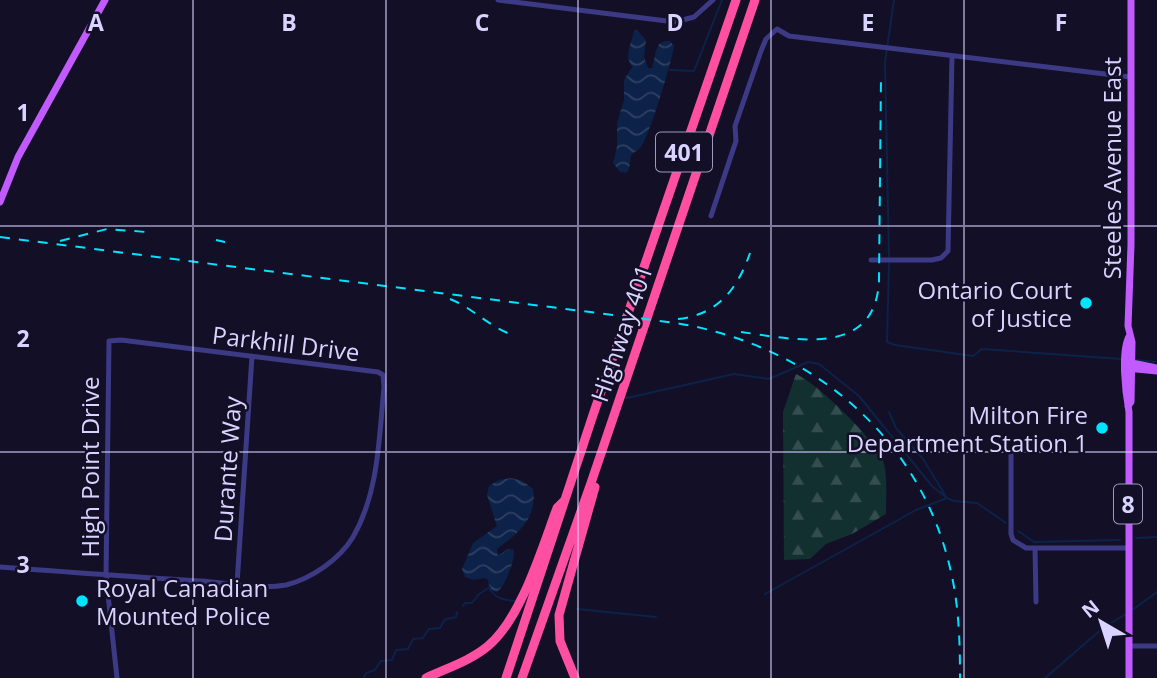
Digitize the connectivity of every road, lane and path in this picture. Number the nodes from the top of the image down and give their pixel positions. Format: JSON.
{"nodes":[{"id":1,"x":105,"y":0,"type":"edge"},
{"id":2,"x":498,"y":0,"type":"edge"},
{"id":3,"x":580,"y":0,"type":"edge"},
{"id":4,"x":713,"y":0,"type":"edge"},
{"id":5,"x":736,"y":0,"type":"edge"},
{"id":6,"x":755,"y":0,"type":"edge"},
{"id":7,"x":1131,"y":0,"type":"edge"},
{"id":8,"x":579,"y":10,"type":"junction"},
{"id":9,"x":952,"y":56,"type":"junction"},
{"id":10,"x":1130,"y":77,"type":"junction"},
{"id":11,"x":1,"y":201,"type":"edge"},
{"id":12,"x":711,"y":216,"type":"dead end"},
{"id":13,"x":871,"y":260,"type":"dead end"},
{"id":14,"x":109,"y":341,"type":"joint"},
{"id":15,"x":252,"y":356,"type":"junction"},
{"id":16,"x":1128,"y":365,"type":"junction"},
{"id":17,"x":1157,"y":370,"type":"edge"},
{"id":18,"x":1011,"y":452,"type":"dead end"},
{"id":19,"x":597,"y":465,"type":"junction"},
{"id":20,"x":567,"y":499,"type":"junction"},
{"id":21,"x":1035,"y":548,"type":"junction"},
{"id":22,"x":1128,"y":548,"type":"junction"},
{"id":23,"x":0,"y":567,"type":"edge"},
{"id":24,"x":106,"y":576,"type":"junction"},
{"id":25,"x":237,"y":584,"type":"junction"},
{"id":26,"x":1036,"y":602,"type":"dead end"},
{"id":27,"x":1129,"y":646,"type":"junction"},
{"id":28,"x":1157,"y":646,"type":"edge"},
{"id":29,"x":117,"y":678,"type":"edge"},
{"id":30,"x":426,"y":678,"type":"edge"},
{"id":31,"x":506,"y":678,"type":"edge"},
{"id":32,"x":522,"y":678,"type":"edge"},
{"id":33,"x":575,"y":678,"type":"edge"},
{"id":34,"x":1129,"y":678,"type":"edge"}],
"edges":[{"from":1,"to":11,"type":"main road"},
{"from":2,"to":8,"type":"street"},
{"from":3,"to":8,"type":"street"},
{"from":4,"to":8,"type":"street"},
{"from":5,"to":20,"type":"highway","name":"Highway 401","number":"401"},
{"from":6,"to":19,"type":"highway","name":"Highway 401","number":"401"},
{"from":7,"to":10,"type":"main road","name":"Steeles Avenue East","number":"8"},
{"from":9,"to":10,"type":"street"},
{"from":9,"to":12,"type":"street"},
{"from":9,"to":13,"type":"street"},
{"from":10,"to":16,"type":"main road","name":"Steeles Avenue East","number":"8"},
{"from":14,"to":15,"type":"street","name":"Parkhill Drive"},
{"from":14,"to":24,"type":"street","name":"High Point Drive"},
{"from":15,"to":25,"type":"street","name":"Durante Way"},
{"from":15,"to":25,"type":"street","name":"Parkhill Drive"},
{"from":16,"to":17,"type":"main road"},
{"from":16,"to":22,"type":"main road","name":"Steeles Avenue East","number":"8"},
{"from":18,"to":21,"type":"street"},
{"from":19,"to":32,"type":"highway","name":"Highway 401","number":"401"},
{"from":19,"to":33,"type":"highway"},
{"from":20,"to":30,"type":"highway"},
{"from":20,"to":31,"type":"highway","name":"Highway 401","number":"401"},
{"from":21,"to":22,"type":"street"},
{"from":21,"to":26,"type":"street"},
{"from":22,"to":27,"type":"main road","name":"Steeles Avenue East","number":"8"},
{"from":23,"to":24,"type":"street","name":"Parkhill Drive"},
{"from":24,"to":25,"type":"street","name":"Parkhill Drive"},
{"from":24,"to":29,"type":"street","name":"High Point Drive"},
{"from":27,"to":28,"type":"street"},
{"from":27,"to":34,"type":"main road","name":"Steeles Avenue East","number":"8"}]}
